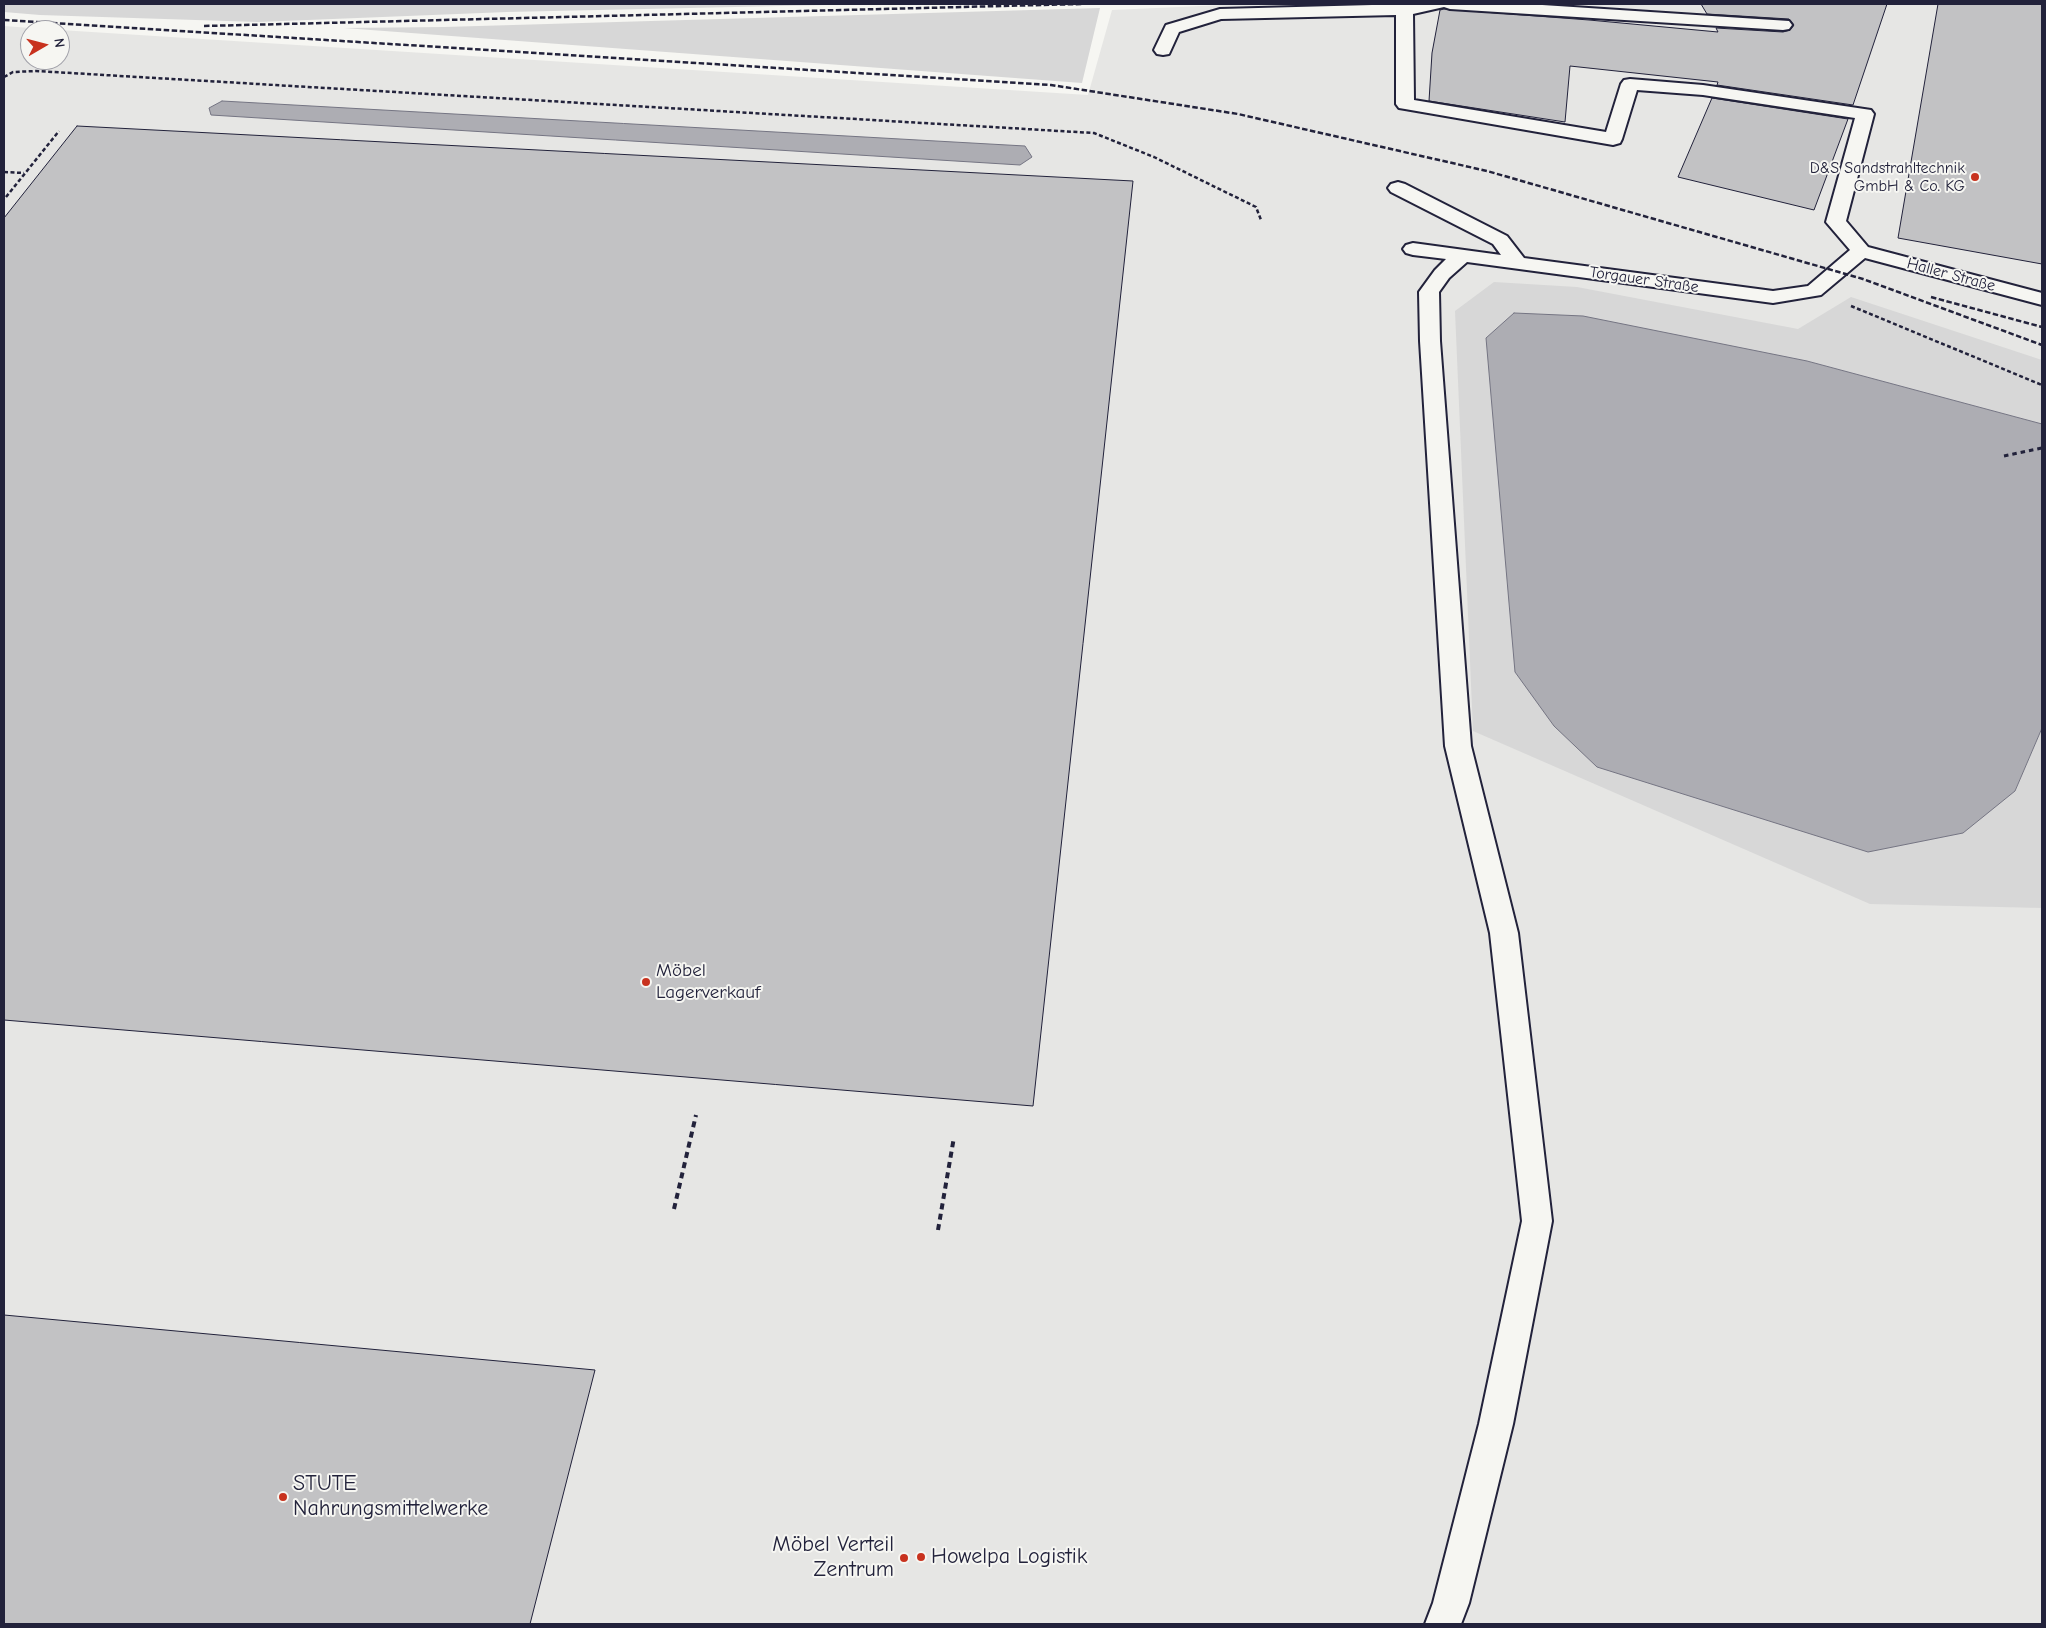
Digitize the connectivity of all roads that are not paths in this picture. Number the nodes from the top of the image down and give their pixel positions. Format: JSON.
{"nodes":[{"id":1,"x":1437,"y":4,"type":"edge"},
{"id":2,"x":1450,"y":4,"type":"edge"},
{"id":3,"x":1404,"y":10,"type":"junction"},
{"id":4,"x":1784,"y":25,"type":"dead end"},
{"id":5,"x":1164,"y":50,"type":"dead end"},
{"id":6,"x":1398,"y":188,"type":"dead end"},
{"id":7,"x":1413,"y":249,"type":"dead end"},
{"id":8,"x":1861,"y":250,"type":"junction"},
{"id":9,"x":1463,"y":255,"type":"junction"},
{"id":10,"x":1518,"y":263,"type":"junction"},
{"id":11,"x":2042,"y":299,"type":"edge"},
{"id":12,"x":1443,"y":1624,"type":"edge"}],
"edges":[{"from":1,"to":3,"type":"lane"},
{"from":2,"to":4,"type":"lane"},
{"from":3,"to":5,"type":"lane"},
{"from":3,"to":8,"type":"lane"},
{"from":6,"to":10,"type":"lane"},
{"from":7,"to":9,"type":"lane","name":"Torgauer Straße"},
{"from":8,"to":10,"type":"lane","name":"Torgauer Straße"},
{"from":8,"to":11,"type":"lane","name":"Haller Straße"},
{"from":9,"to":10,"type":"lane","name":"Torgauer Straße"},
{"from":9,"to":12,"type":"lane"}]}
